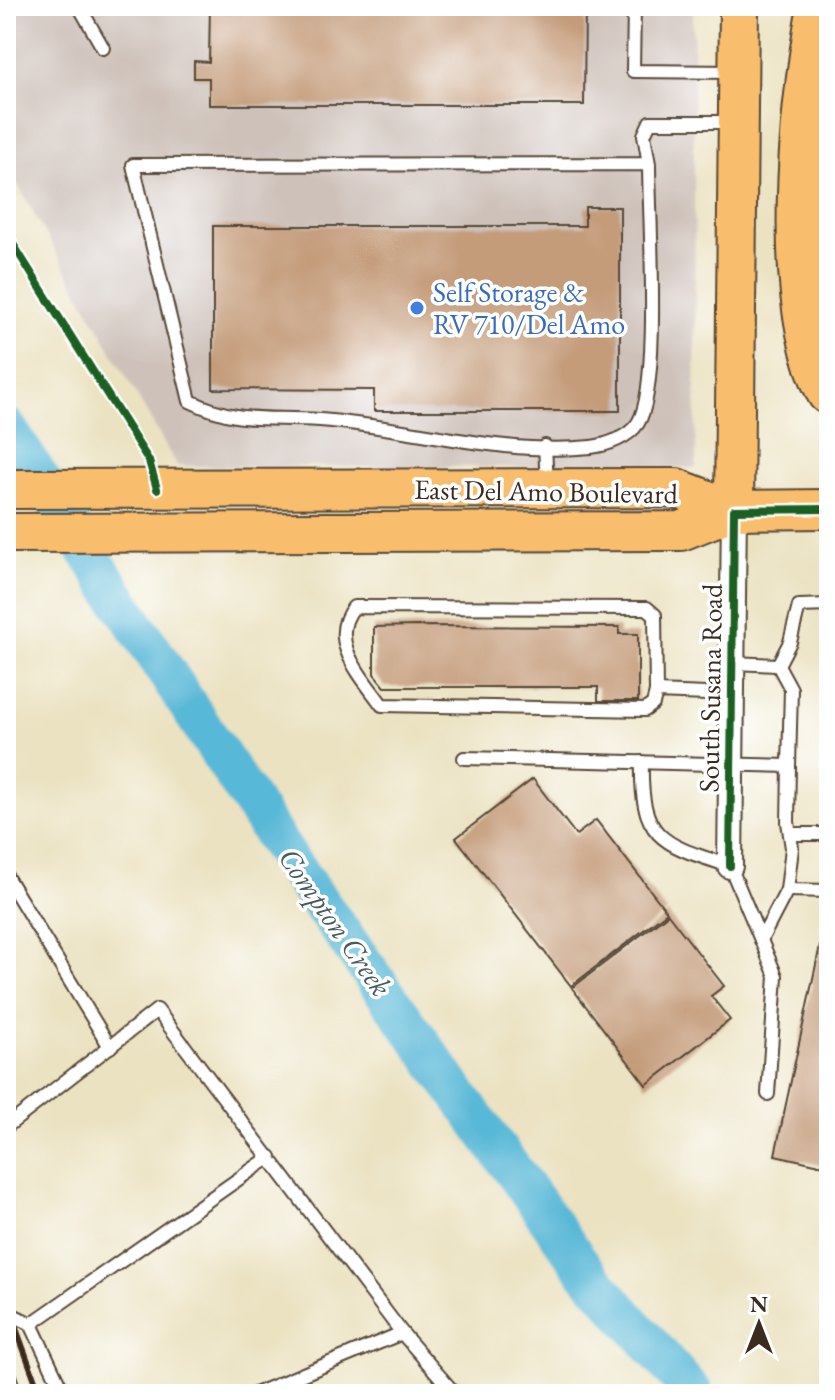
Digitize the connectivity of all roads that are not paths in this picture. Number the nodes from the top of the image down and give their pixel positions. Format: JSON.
{"nodes":[{"id":1,"x":79,"y":6,"type":"edge"},
{"id":2,"x":634,"y":6,"type":"edge"},
{"id":3,"x":739,"y":6,"type":"edge"},
{"id":4,"x":820,"y":6,"type":"edge"},
{"id":5,"x":103,"y":48,"type":"dead end"},
{"id":6,"x":738,"y":72,"type":"junction"},
{"id":7,"x":738,"y":122,"type":"junction"},
{"id":8,"x":649,"y":164,"type":"junction"},
{"id":9,"x":829,"y":392,"type":"edge"},
{"id":10,"x":545,"y":446,"type":"junction"},
{"id":11,"x":547,"y":488,"type":"junction"},
{"id":12,"x":6,"y":489,"type":"edge"},
{"id":13,"x":829,"y":509,"type":"edge"},
{"id":14,"x":734,"y":510,"type":"junction"},
{"id":15,"x":6,"y":533,"type":"edge"},
{"id":16,"x":829,"y":605,"type":"edge"},
{"id":17,"x":733,"y":663,"type":"junction"},
{"id":18,"x":778,"y":665,"type":"junction"},
{"id":19,"x":656,"y":692,"type":"junction"},
{"id":20,"x":732,"y":695,"type":"junction"},
{"id":21,"x":464,"y":758,"type":"dead end"},
{"id":22,"x":642,"y":762,"type":"junction"},
{"id":23,"x":731,"y":764,"type":"junction"},
{"id":24,"x":789,"y":766,"type":"junction"},
{"id":25,"x":790,"y":834,"type":"junction"},
{"id":26,"x":829,"y":834,"type":"edge"},
{"id":27,"x":730,"y":866,"type":"junction"},
{"id":28,"x":6,"y":876,"type":"edge"},
{"id":29,"x":787,"y":890,"type":"junction"},
{"id":30,"x":829,"y":891,"type":"edge"},
{"id":31,"x":761,"y":940,"type":"junction"},
{"id":32,"x":110,"y":1047,"type":"junction"},
{"id":33,"x":768,"y":1094,"type":"dead end"},
{"id":34,"x":6,"y":1127,"type":"edge"},
{"id":35,"x":270,"y":1157,"type":"junction"},
{"id":36,"x":6,"y":1316,"type":"edge"},
{"id":37,"x":31,"y":1324,"type":"junction"},
{"id":38,"x":402,"y":1333,"type":"junction"},
{"id":39,"x":6,"y":1367,"type":"edge"},
{"id":40,"x":15,"y":1394,"type":"edge"},
{"id":41,"x":64,"y":1394,"type":"edge"},
{"id":42,"x":255,"y":1394,"type":"edge"},
{"id":43,"x":455,"y":1394,"type":"edge"}],
"edges":[{"from":1,"to":5,"type":"lane"},
{"from":2,"to":6,"type":"lane"},
{"from":3,"to":6,"type":"main road","name":"South Susana Road"},
{"from":4,"to":9,"type":"highway"},
{"from":6,"to":7,"type":"main road","name":"South Susana Road"},
{"from":7,"to":8,"type":"lane"},
{"from":7,"to":14,"type":"main road","name":"South Susana Road"},
{"from":8,"to":10,"type":"lane"},
{"from":8,"to":10,"type":"lane"},
{"from":10,"to":11,"type":"lane"},
{"from":11,"to":12,"type":"main road","name":"East Del Amo Boulevard"},
{"from":11,"to":14,"type":"main road","name":"East Del Amo Boulevard"},
{"from":13,"to":14,"type":"main road"},
{"from":14,"to":15,"type":"main road","name":"East Del Amo Boulevard"},
{"from":14,"to":17,"type":"street","name":"South Susana Road"},
{"from":16,"to":18,"type":"lane"},
{"from":17,"to":18,"type":"lane"},
{"from":17,"to":20,"type":"street","name":"South Susana Road"},
{"from":18,"to":24,"type":"lane"},
{"from":19,"to":19,"type":"lane"},
{"from":19,"to":20,"type":"lane"},
{"from":20,"to":23,"type":"street","name":"South Susana Road"},
{"from":21,"to":22,"type":"lane"},
{"from":22,"to":23,"type":"lane"},
{"from":22,"to":27,"type":"lane"},
{"from":23,"to":24,"type":"lane"},
{"from":23,"to":27,"type":"street","name":"South Susana Road"},
{"from":24,"to":25,"type":"lane"},
{"from":25,"to":26,"type":"lane"},
{"from":25,"to":29,"type":"lane"},
{"from":27,"to":31,"type":"lane"},
{"from":28,"to":32,"type":"lane"},
{"from":29,"to":30,"type":"lane"},
{"from":29,"to":31,"type":"lane"},
{"from":31,"to":33,"type":"lane"},
{"from":32,"to":34,"type":"lane"},
{"from":32,"to":35,"type":"lane"},
{"from":35,"to":37,"type":"lane"},
{"from":35,"to":38,"type":"lane"},
{"from":36,"to":37,"type":"lane"},
{"from":37,"to":41,"type":"lane"},
{"from":38,"to":42,"type":"lane"},
{"from":38,"to":43,"type":"lane"},
{"from":39,"to":40,"type":"lane"}]}
